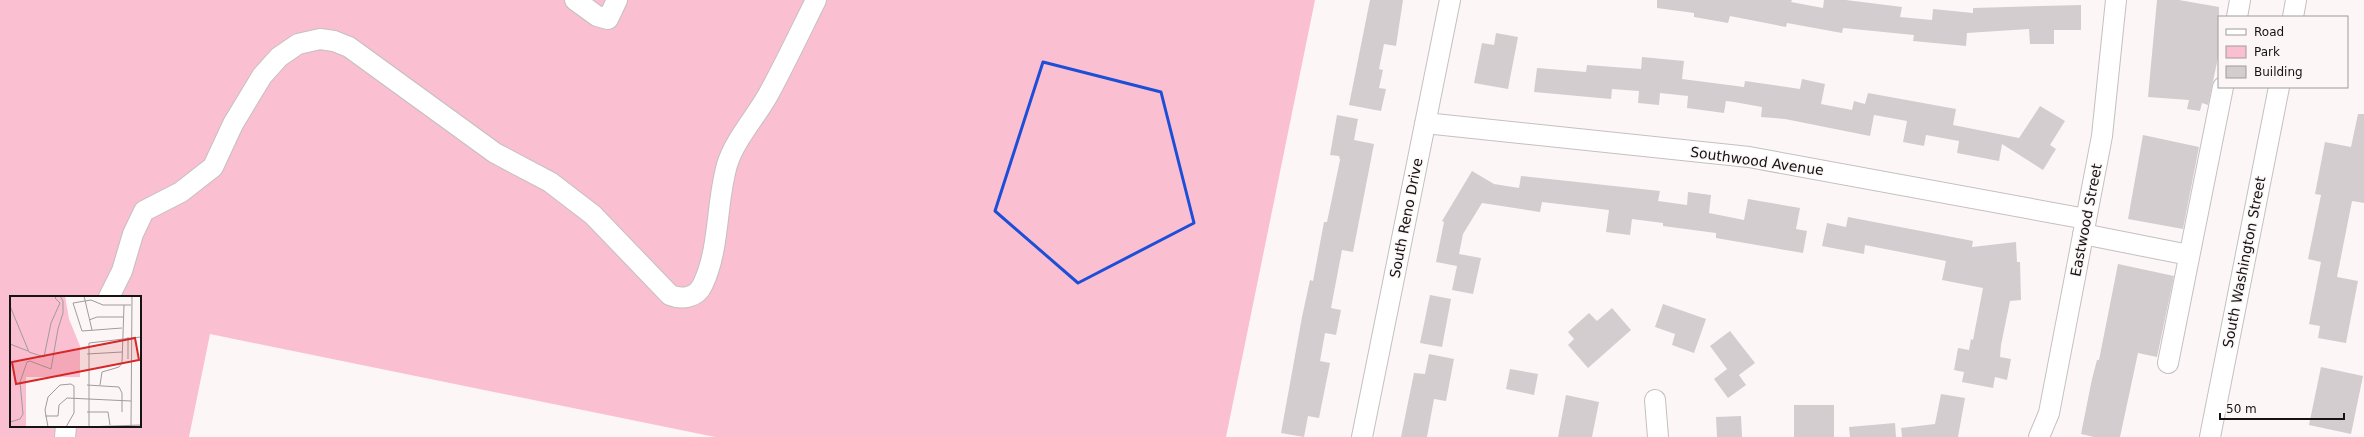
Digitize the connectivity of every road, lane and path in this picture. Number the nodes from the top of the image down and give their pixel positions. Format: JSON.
{"nodes":[{"id":1,"x":575,"y":0,"type":"edge"},
{"id":2,"x":617,"y":0,"type":"edge"},
{"id":3,"x":816,"y":0,"type":"edge"},
{"id":4,"x":1450,"y":0,"type":"edge"},
{"id":5,"x":2116,"y":0,"type":"edge"},
{"id":6,"x":2240,"y":0,"type":"edge"},
{"id":7,"x":2296,"y":0,"type":"edge"},
{"id":8,"x":2237,"y":16,"type":"edge"},
{"id":9,"x":2293,"y":16,"type":"edge"},
{"id":10,"x":2223,"y":88,"type":"edge"},
{"id":11,"x":2279,"y":88,"type":"edge"},
{"id":12,"x":1426,"y":123,"type":"junction"},
{"id":13,"x":2084,"y":226,"type":"junction"},
{"id":14,"x":2189,"y":255,"type":"junction"},
{"id":15,"x":110,"y":296,"type":"edge"},
{"id":16,"x":2168,"y":363,"type":"dead end"},
{"id":17,"x":1655,"y":400,"type":"dead end"},
{"id":18,"x":66,"y":427,"type":"edge"},
{"id":19,"x":65,"y":437,"type":"edge"},
{"id":20,"x":1362,"y":437,"type":"edge"},
{"id":21,"x":1658,"y":437,"type":"edge"},
{"id":22,"x":2039,"y":437,"type":"edge"},
{"id":23,"x":2210,"y":437,"type":"edge"}],
"edges":[{"from":1,"to":2,"type":"street"},
{"from":3,"to":15,"type":"street"},
{"from":4,"to":12,"type":"street","name":"South Reno Drive"},
{"from":5,"to":13,"type":"street","name":"Eastwood Street"},
{"from":6,"to":8,"type":"street"},
{"from":7,"to":9,"type":"street"},
{"from":10,"to":14,"type":"street"},
{"from":11,"to":23,"type":"street","name":"South Washington Street"},
{"from":12,"to":13,"type":"street","name":"Southwood Avenue"},
{"from":12,"to":20,"type":"street","name":"South Reno Drive"},
{"from":13,"to":14,"type":"street","name":"Southwood Avenue"},
{"from":13,"to":22,"type":"street","name":"Eastwood Street"},
{"from":14,"to":16,"type":"street"},
{"from":17,"to":21,"type":"street"},
{"from":18,"to":19,"type":"street"}]}
